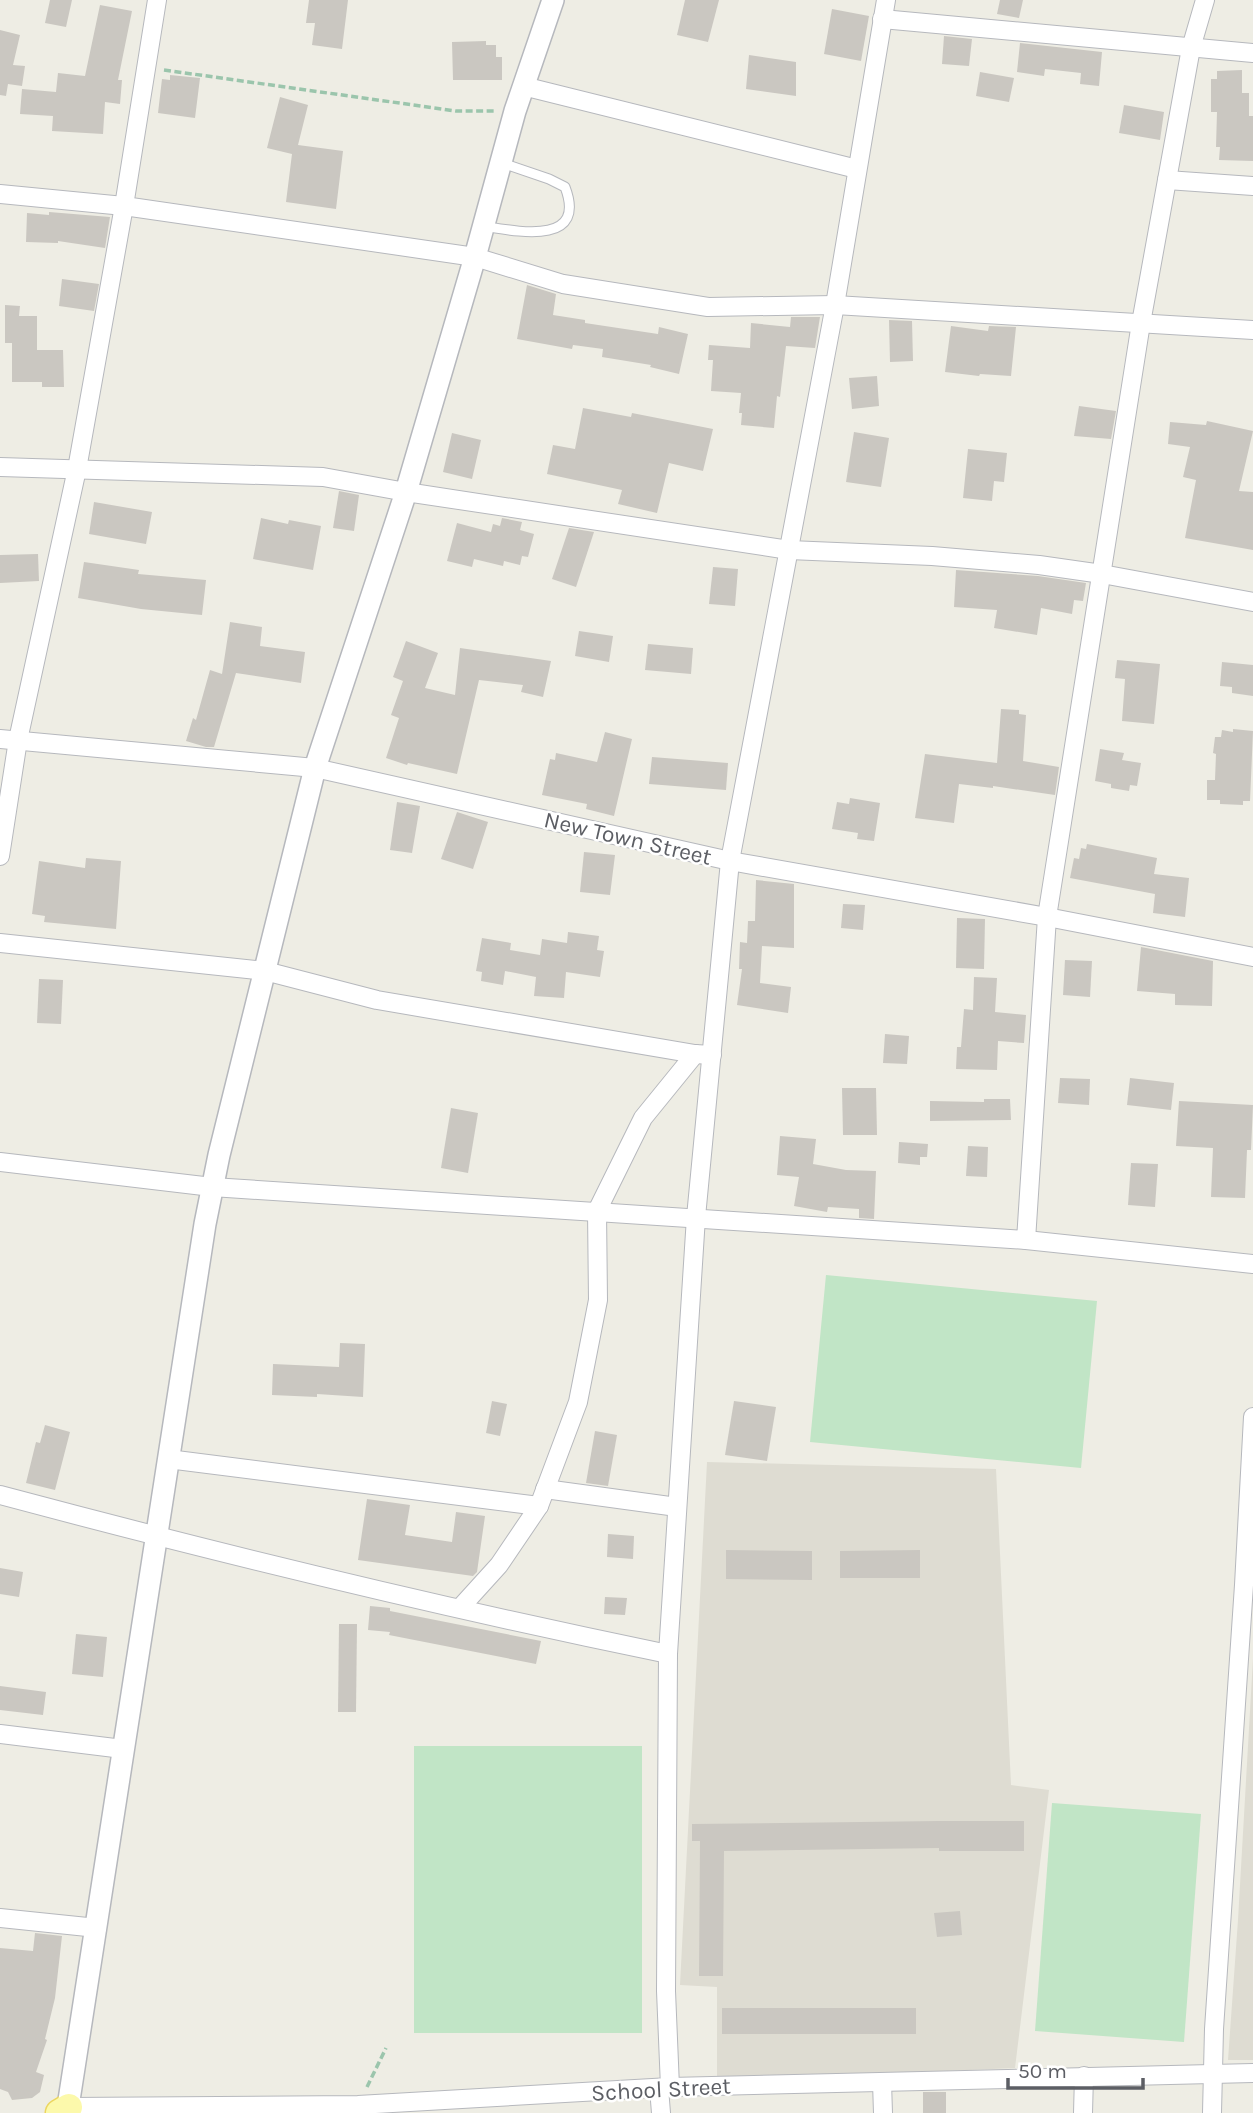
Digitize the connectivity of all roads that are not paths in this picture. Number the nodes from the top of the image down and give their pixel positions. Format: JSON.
{"nodes":[{"id":1,"x":157,"y":0,"type":"edge"},
{"id":2,"x":553,"y":0,"type":"edge"},
{"id":3,"x":886,"y":0,"type":"edge"},
{"id":4,"x":1205,"y":0,"type":"edge"},
{"id":5,"x":882,"y":19,"type":"junction"},
{"id":6,"x":1191,"y":48,"type":"junction"},
{"id":7,"x":1253,"y":53,"type":"edge"},
{"id":8,"x":523,"y":86,"type":"junction"},
{"id":9,"x":501,"y":162,"type":"junction"},
{"id":10,"x":857,"y":169,"type":"junction"},
{"id":11,"x":1167,"y":180,"type":"junction"},
{"id":12,"x":1253,"y":186,"type":"edge"},
{"id":13,"x":0,"y":194,"type":"edge"},
{"id":14,"x":124,"y":206,"type":"junction"},
{"id":15,"x":483,"y":226,"type":"junction"},
{"id":16,"x":475,"y":257,"type":"junction"},
{"id":17,"x":835,"y":305,"type":"junction"},
{"id":18,"x":1141,"y":323,"type":"junction"},
{"id":19,"x":1253,"y":330,"type":"edge"},
{"id":20,"x":0,"y":467,"type":"edge"},
{"id":21,"x":77,"y":469,"type":"junction"},
{"id":22,"x":406,"y":492,"type":"junction"},
{"id":23,"x":789,"y":551,"type":"junction"},
{"id":24,"x":1102,"y":574,"type":"junction"},
{"id":25,"x":1253,"y":602,"type":"edge"},
{"id":26,"x":9,"y":740,"type":"edge"},
{"id":27,"x":315,"y":768,"type":"junction"},
{"id":28,"x":0,"y":856,"type":"edge"},
{"id":29,"x":730,"y":861,"type":"junction"},
{"id":30,"x":1046,"y":917,"type":"junction"},
{"id":31,"x":0,"y":943,"type":"edge"},
{"id":32,"x":1253,"y":957,"type":"edge"},
{"id":33,"x":265,"y":971,"type":"junction"},
{"id":34,"x":704,"y":1055,"type":"junction"},
{"id":35,"x":0,"y":1162,"type":"edge"},
{"id":36,"x":212,"y":1187,"type":"junction"},
{"id":37,"x":597,"y":1211,"type":"junction"},
{"id":38,"x":696,"y":1217,"type":"junction"},
{"id":39,"x":1026,"y":1240,"type":"junction"},
{"id":40,"x":1253,"y":1264,"type":"edge"},
{"id":41,"x":1253,"y":1417,"type":"edge"},
{"id":42,"x":168,"y":1459,"type":"junction"},
{"id":43,"x":545,"y":1489,"type":"junction"},
{"id":44,"x":0,"y":1495,"type":"edge"},
{"id":45,"x":539,"y":1506,"type":"junction"},
{"id":46,"x":677,"y":1507,"type":"junction"},
{"id":47,"x":156,"y":1537,"type":"junction"},
{"id":48,"x":460,"y":1608,"type":"junction"},
{"id":49,"x":668,"y":1654,"type":"junction"},
{"id":50,"x":0,"y":1734,"type":"edge"},
{"id":51,"x":123,"y":1749,"type":"junction"},
{"id":52,"x":0,"y":1918,"type":"edge"},
{"id":53,"x":97,"y":1928,"type":"junction"},
{"id":54,"x":1253,"y":2073,"type":"edge"},
{"id":55,"x":1214,"y":2074,"type":"junction"},
{"id":56,"x":1084,"y":2076,"type":"junction"},
{"id":57,"x":882,"y":2082,"type":"junction"},
{"id":58,"x":664,"y":2087,"type":"junction"},
{"id":59,"x":474,"y":2106,"type":"edge"},
{"id":60,"x":65,"y":2111,"type":"edge"},
{"id":61,"x":661,"y":2113,"type":"edge"},
{"id":62,"x":883,"y":2113,"type":"edge"},
{"id":63,"x":1083,"y":2113,"type":"edge"},
{"id":64,"x":1212,"y":2113,"type":"edge"}],
"edges":[{"from":1,"to":14,"type":"street"},
{"from":2,"to":8,"type":"street"},
{"from":3,"to":5,"type":"street"},
{"from":4,"to":6,"type":"street"},
{"from":5,"to":6,"type":"street"},
{"from":5,"to":10,"type":"street"},
{"from":6,"to":7,"type":"street"},
{"from":6,"to":11,"type":"street"},
{"from":8,"to":9,"type":"street"},
{"from":8,"to":10,"type":"street"},
{"from":9,"to":15,"type":"street"},
{"from":9,"to":15,"type":"lane"},
{"from":10,"to":17,"type":"street"},
{"from":11,"to":12,"type":"street"},
{"from":11,"to":18,"type":"street"},
{"from":13,"to":14,"type":"street"},
{"from":14,"to":16,"type":"street"},
{"from":14,"to":21,"type":"street"},
{"from":15,"to":16,"type":"street"},
{"from":16,"to":17,"type":"street"},
{"from":16,"to":22,"type":"street"},
{"from":17,"to":18,"type":"street"},
{"from":17,"to":23,"type":"street"},
{"from":18,"to":19,"type":"street"},
{"from":18,"to":24,"type":"street"},
{"from":20,"to":21,"type":"street"},
{"from":21,"to":22,"type":"street"},
{"from":21,"to":26,"type":"street"},
{"from":22,"to":23,"type":"street"},
{"from":22,"to":27,"type":"street"},
{"from":23,"to":24,"type":"street"},
{"from":23,"to":29,"type":"street"},
{"from":24,"to":25,"type":"street"},
{"from":24,"to":30,"type":"street"},
{"from":26,"to":27,"type":"street","name":"New Town Street"},
{"from":26,"to":28,"type":"street"},
{"from":27,"to":29,"type":"street","name":"New Town Street"},
{"from":27,"to":33,"type":"street"},
{"from":29,"to":30,"type":"street","name":"New Town Street"},
{"from":29,"to":34,"type":"street"},
{"from":30,"to":32,"type":"street","name":"New Town Street"},
{"from":30,"to":39,"type":"street"},
{"from":31,"to":33,"type":"street"},
{"from":33,"to":34,"type":"street"},
{"from":33,"to":36,"type":"street"},
{"from":34,"to":37,"type":"street"},
{"from":34,"to":38,"type":"street"},
{"from":35,"to":36,"type":"street"},
{"from":36,"to":37,"type":"street"},
{"from":36,"to":42,"type":"street"},
{"from":37,"to":38,"type":"street"},
{"from":37,"to":43,"type":"street"},
{"from":38,"to":39,"type":"street"},
{"from":38,"to":46,"type":"street"},
{"from":39,"to":40,"type":"street"},
{"from":41,"to":55,"type":"street"},
{"from":42,"to":45,"type":"street"},
{"from":42,"to":47,"type":"street"},
{"from":43,"to":45,"type":"street"},
{"from":43,"to":46,"type":"street"},
{"from":44,"to":47,"type":"street"},
{"from":45,"to":48,"type":"street"},
{"from":46,"to":49,"type":"street"},
{"from":47,"to":48,"type":"street"},
{"from":47,"to":51,"type":"street"},
{"from":48,"to":49,"type":"street"},
{"from":49,"to":58,"type":"street"},
{"from":50,"to":51,"type":"street"},
{"from":51,"to":53,"type":"street"},
{"from":52,"to":53,"type":"street"},
{"from":53,"to":60,"type":"street"},
{"from":54,"to":55,"type":"street","name":"School Street"},
{"from":55,"to":56,"type":"street","name":"School Street"},
{"from":55,"to":64,"type":"street"},
{"from":56,"to":57,"type":"street","name":"School Street"},
{"from":56,"to":63,"type":"street"},
{"from":57,"to":58,"type":"street","name":"School Street"},
{"from":57,"to":62,"type":"street"},
{"from":58,"to":59,"type":"street","name":"School Street"},
{"from":58,"to":61,"type":"street"},
{"from":59,"to":60,"type":"street","name":"School Street"}]}
